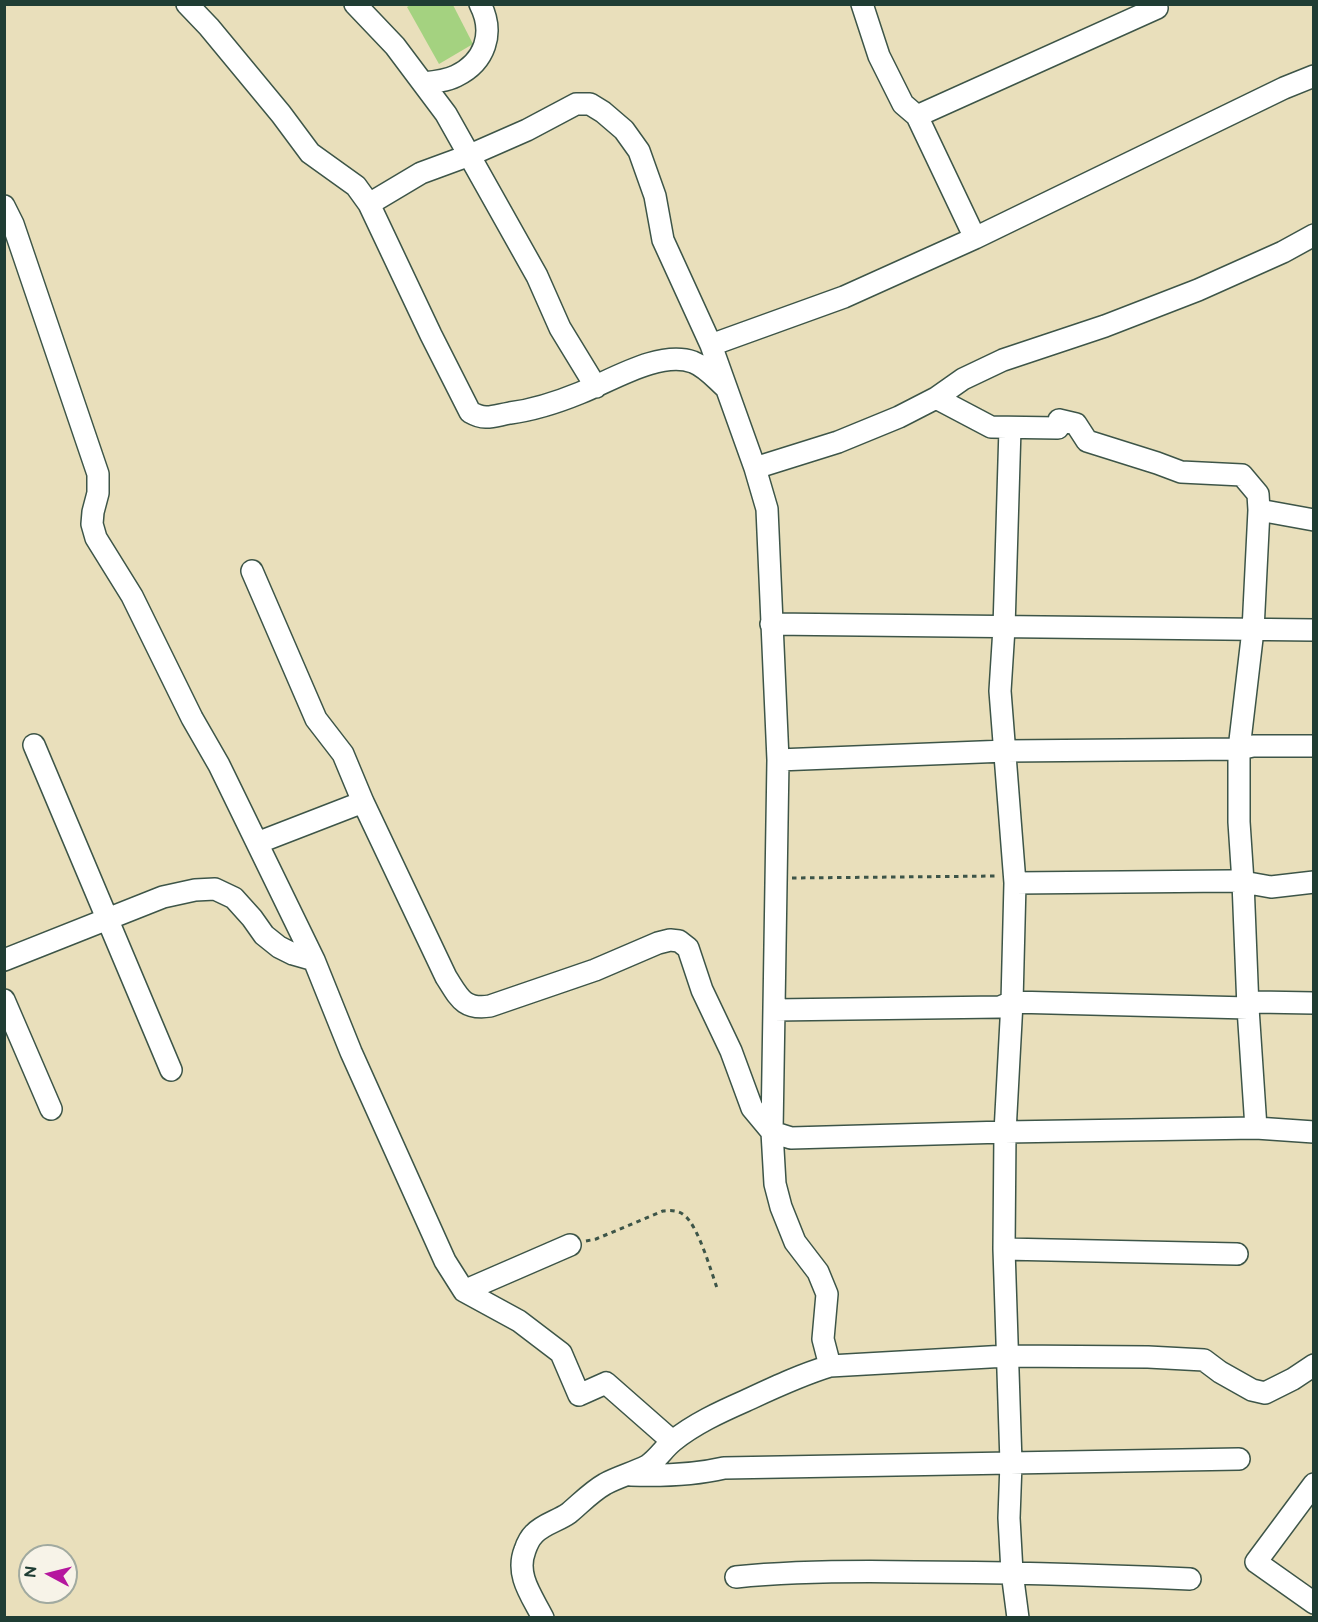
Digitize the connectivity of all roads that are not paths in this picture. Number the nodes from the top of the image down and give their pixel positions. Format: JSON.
{"nodes":[{"id":1,"x":187,"y":4,"type":"edge"},
{"id":2,"x":355,"y":4,"type":"edge"},
{"id":3,"x":480,"y":4,"type":"edge"},
{"id":4,"x":862,"y":4,"type":"edge"},
{"id":5,"x":1157,"y":8,"type":"dead end"},
{"id":6,"x":1314,"y":76,"type":"edge"},
{"id":7,"x":423,"y":83,"type":"junction"},
{"id":8,"x":917,"y":116,"type":"junction"},
{"id":9,"x":470,"y":155,"type":"junction"},
{"id":10,"x":369,"y":204,"type":"junction"},
{"id":11,"x":4,"y":206,"type":"edge"},
{"id":12,"x":1314,"y":235,"type":"edge"},
{"id":13,"x":975,"y":238,"type":"junction"},
{"id":14,"x":711,"y":345,"type":"junction"},
{"id":15,"x":596,"y":387,"type":"junction"},
{"id":16,"x":729,"y":392,"type":"junction"},
{"id":17,"x":936,"y":398,"type":"junction"},
{"id":18,"x":1010,"y":428,"type":"junction"},
{"id":19,"x":755,"y":468,"type":"junction"},
{"id":20,"x":1259,"y":510,"type":"junction"},
{"id":21,"x":1314,"y":520,"type":"edge"},
{"id":22,"x":252,"y":572,"type":"dead end"},
{"id":23,"x":771,"y":624,"type":"junction"},
{"id":24,"x":1004,"y":628,"type":"junction"},
{"id":25,"x":1253,"y":630,"type":"junction"},
{"id":26,"x":1314,"y":630,"type":"edge"},
{"id":27,"x":34,"y":744,"type":"dead end"},
{"id":28,"x":1314,"y":746,"type":"edge"},
{"id":29,"x":1239,"y":749,"type":"junction"},
{"id":30,"x":1006,"y":751,"type":"junction"},
{"id":31,"x":778,"y":760,"type":"junction"},
{"id":32,"x":363,"y":802,"type":"junction"},
{"id":33,"x":257,"y":843,"type":"junction"},
{"id":34,"x":1015,"y":880,"type":"junction"},
{"id":35,"x":1243,"y":882,"type":"junction"},
{"id":36,"x":1314,"y":882,"type":"edge"},
{"id":37,"x":107,"y":919,"type":"junction"},
{"id":38,"x":4,"y":960,"type":"edge"},
{"id":39,"x":314,"y":960,"type":"junction"},
{"id":40,"x":4,"y":1000,"type":"edge"},
{"id":41,"x":1012,"y":1002,"type":"junction"},
{"id":42,"x":1314,"y":1004,"type":"edge"},
{"id":43,"x":1248,"y":1008,"type":"junction"},
{"id":44,"x":774,"y":1010,"type":"junction"},
{"id":45,"x":171,"y":1070,"type":"dead end"},
{"id":46,"x":51,"y":1109,"type":"dead end"},
{"id":47,"x":1256,"y":1128,"type":"junction"},
{"id":48,"x":772,"y":1132,"type":"junction"},
{"id":49,"x":1005,"y":1132,"type":"junction"},
{"id":50,"x":1314,"y":1132,"type":"edge"},
{"id":51,"x":570,"y":1245,"type":"road end"},
{"id":52,"x":1004,"y":1250,"type":"junction"},
{"id":53,"x":1237,"y":1254,"type":"dead end"},
{"id":54,"x":464,"y":1291,"type":"junction"},
{"id":55,"x":1007,"y":1356,"type":"junction"},
{"id":56,"x":1314,"y":1365,"type":"edge"},
{"id":57,"x":830,"y":1366,"type":"junction"},
{"id":58,"x":672,"y":1442,"type":"junction"},
{"id":59,"x":1239,"y":1460,"type":"dead end"},
{"id":60,"x":1011,"y":1463,"type":"junction"},
{"id":61,"x":628,"y":1475,"type":"junction"},
{"id":62,"x":1314,"y":1484,"type":"edge"},
{"id":63,"x":1012,"y":1572,"type":"junction"},
{"id":64,"x":736,"y":1577,"type":"dead end"},
{"id":65,"x":1190,"y":1578,"type":"dead end"},
{"id":66,"x":1314,"y":1603,"type":"edge"},
{"id":67,"x":543,"y":1617,"type":"edge"},
{"id":68,"x":1018,"y":1617,"type":"edge"}],
"edges":[{"from":1,"to":10,"type":"street"},
{"from":2,"to":7,"type":"street"},
{"from":3,"to":7,"type":"street"},
{"from":4,"to":8,"type":"street"},
{"from":5,"to":8,"type":"street"},
{"from":6,"to":13,"type":"street"},
{"from":7,"to":9,"type":"street"},
{"from":8,"to":13,"type":"street"},
{"from":9,"to":10,"type":"street"},
{"from":9,"to":14,"type":"street"},
{"from":9,"to":15,"type":"street"},
{"from":10,"to":15,"type":"street"},
{"from":11,"to":33,"type":"street"},
{"from":12,"to":17,"type":"street"},
{"from":13,"to":14,"type":"street"},
{"from":14,"to":16,"type":"street"},
{"from":15,"to":16,"type":"street"},
{"from":16,"to":19,"type":"street"},
{"from":17,"to":18,"type":"street"},
{"from":17,"to":19,"type":"street"},
{"from":18,"to":20,"type":"street"},
{"from":18,"to":24,"type":"street"},
{"from":19,"to":23,"type":"street"},
{"from":20,"to":21,"type":"street"},
{"from":20,"to":25,"type":"street"},
{"from":22,"to":32,"type":"street"},
{"from":23,"to":24,"type":"street"},
{"from":23,"to":31,"type":"street"},
{"from":24,"to":25,"type":"street"},
{"from":24,"to":30,"type":"street"},
{"from":25,"to":26,"type":"street"},
{"from":25,"to":29,"type":"street"},
{"from":27,"to":37,"type":"street"},
{"from":28,"to":29,"type":"street"},
{"from":29,"to":30,"type":"street"},
{"from":29,"to":35,"type":"street"},
{"from":30,"to":31,"type":"street"},
{"from":30,"to":34,"type":"street"},
{"from":31,"to":44,"type":"street"},
{"from":32,"to":33,"type":"street"},
{"from":32,"to":48,"type":"street"},
{"from":33,"to":39,"type":"street"},
{"from":34,"to":35,"type":"street"},
{"from":34,"to":41,"type":"street"},
{"from":35,"to":36,"type":"street"},
{"from":35,"to":43,"type":"street"},
{"from":37,"to":38,"type":"street"},
{"from":37,"to":39,"type":"street"},
{"from":37,"to":45,"type":"street"},
{"from":39,"to":54,"type":"street"},
{"from":40,"to":46,"type":"street"},
{"from":41,"to":43,"type":"street"},
{"from":41,"to":44,"type":"street"},
{"from":41,"to":49,"type":"street"},
{"from":42,"to":43,"type":"street"},
{"from":43,"to":47,"type":"street"},
{"from":44,"to":48,"type":"street"},
{"from":47,"to":49,"type":"street"},
{"from":47,"to":50,"type":"street"},
{"from":48,"to":49,"type":"street"},
{"from":48,"to":57,"type":"street"},
{"from":49,"to":52,"type":"street"},
{"from":51,"to":54,"type":"street"},
{"from":52,"to":53,"type":"street"},
{"from":52,"to":55,"type":"street"},
{"from":54,"to":58,"type":"street"},
{"from":55,"to":56,"type":"street"},
{"from":55,"to":57,"type":"street"},
{"from":55,"to":60,"type":"street"},
{"from":57,"to":58,"type":"street"},
{"from":58,"to":61,"type":"street"},
{"from":59,"to":60,"type":"street"},
{"from":60,"to":61,"type":"street"},
{"from":60,"to":63,"type":"street"},
{"from":61,"to":67,"type":"street"},
{"from":62,"to":66,"type":"street"},
{"from":63,"to":64,"type":"street"},
{"from":63,"to":65,"type":"street"},
{"from":63,"to":68,"type":"street"}]}
